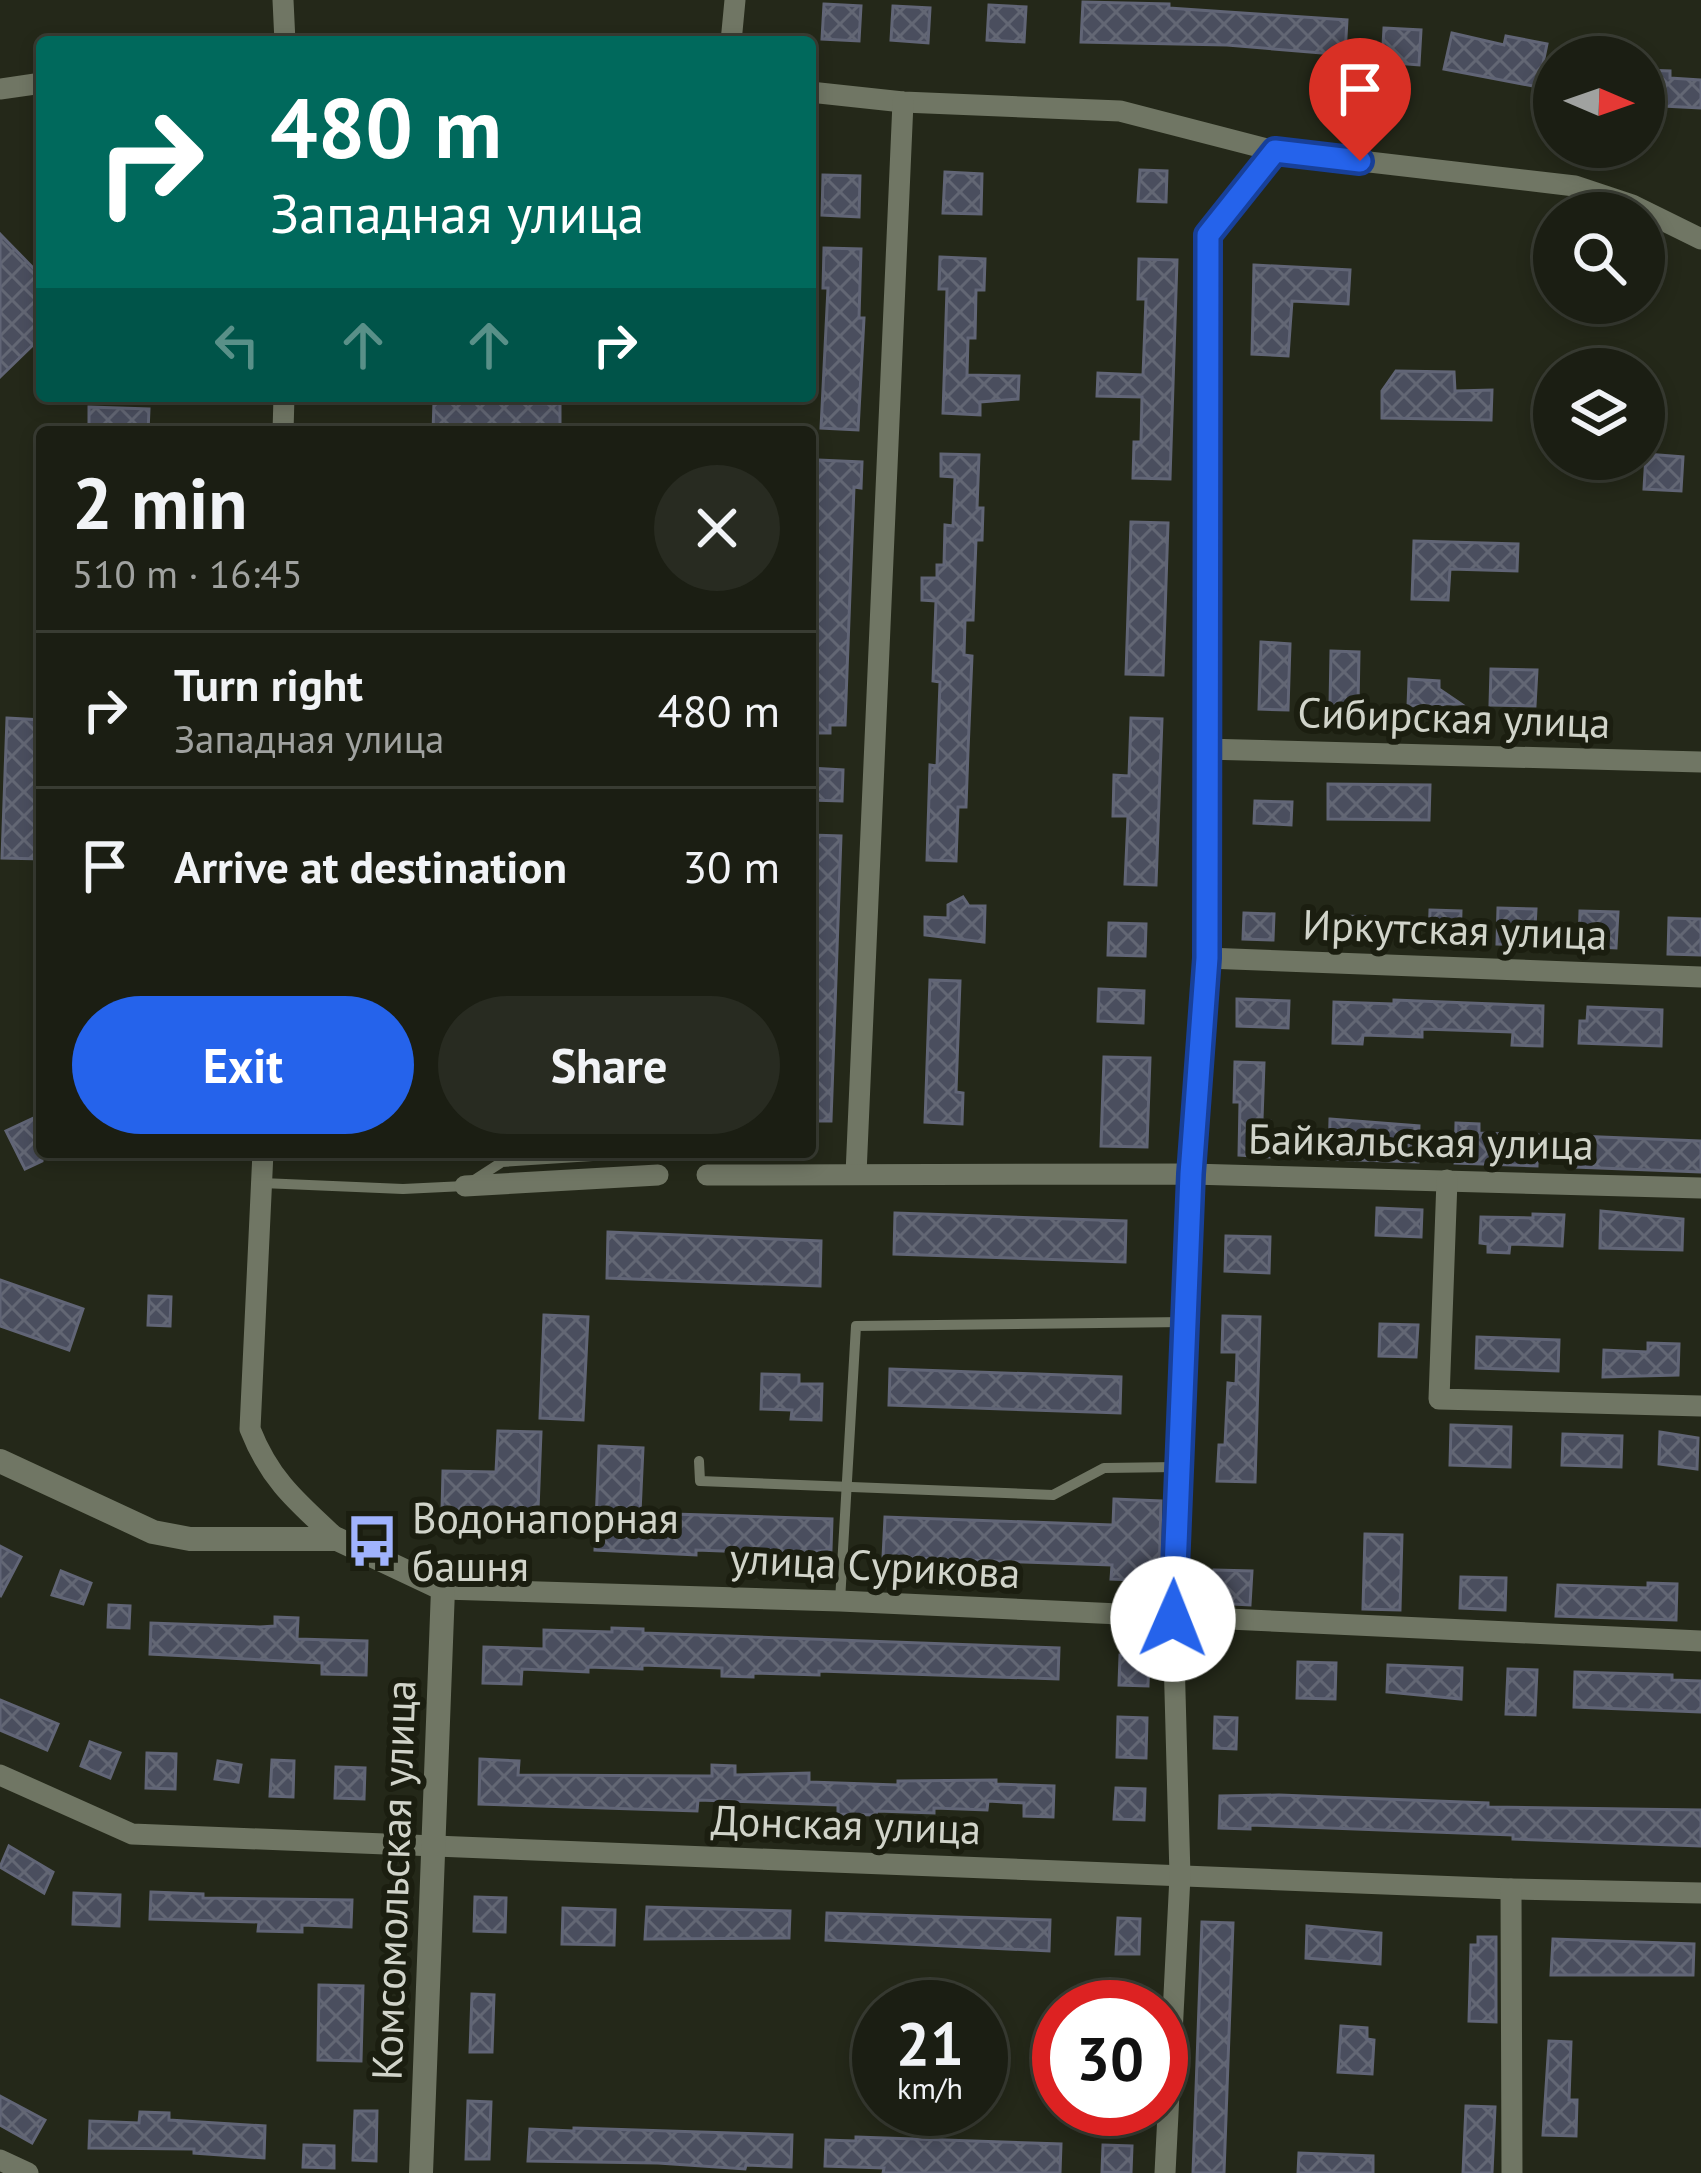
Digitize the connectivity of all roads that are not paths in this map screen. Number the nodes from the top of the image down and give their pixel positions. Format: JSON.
{"nodes":[{"id":1,"x":284,"y":0,"type":"edge"},
{"id":2,"x":734,"y":0,"type":"edge"},
{"id":3,"x":285,"y":36,"type":"edge"},
{"id":4,"x":731,"y":36,"type":"edge"},
{"id":5,"x":36,"y":82,"type":"edge"},
{"id":6,"x":0,"y":89,"type":"edge"},
{"id":7,"x":816,"y":93,"type":"edge"},
{"id":8,"x":903,"y":102,"type":"junction"},
{"id":9,"x":1275,"y":151,"type":"junction"},
{"id":10,"x":1701,"y":239,"type":"edge"},
{"id":11,"x":1204,"y":748,"type":"junction"},
{"id":12,"x":1701,"y":762,"type":"edge"},
{"id":13,"x":1207,"y":958,"type":"junction"},
{"id":14,"x":1701,"y":977,"type":"edge"},
{"id":15,"x":263,"y":1158,"type":"edge"},
{"id":16,"x":563,"y":1158,"type":"edge"},
{"id":17,"x":856,"y":1174,"type":"junction"},
{"id":18,"x":1191,"y":1174,"type":"junction"},
{"id":19,"x":658,"y":1175,"type":"dead end"},
{"id":20,"x":707,"y":1175,"type":"dead end"},
{"id":21,"x":1447,"y":1180,"type":"junction"},
{"id":22,"x":262,"y":1183,"type":"junction"},
{"id":23,"x":465,"y":1186,"type":"junction"},
{"id":24,"x":1701,"y":1187,"type":"edge"},
{"id":25,"x":1185,"y":1322,"type":"junction"},
{"id":26,"x":1701,"y":1406,"type":"edge"},
{"id":27,"x":0,"y":1461,"type":"edge"},
{"id":28,"x":699,"y":1462,"type":"dead end"},
{"id":29,"x":1177,"y":1466,"type":"junction"},
{"id":30,"x":845,"y":1490,"type":"junction"},
{"id":31,"x":337,"y":1539,"type":"junction"},
{"id":32,"x":443,"y":1589,"type":"junction"},
{"id":33,"x":840,"y":1601,"type":"junction"},
{"id":34,"x":1173,"y":1619,"type":"junction"},
{"id":35,"x":1701,"y":1641,"type":"edge"},
{"id":36,"x":0,"y":1775,"type":"edge"},
{"id":37,"x":434,"y":1847,"type":"junction"},
{"id":38,"x":1180,"y":1876,"type":"junction"},
{"id":39,"x":1511,"y":1889,"type":"junction"},
{"id":40,"x":1701,"y":1892,"type":"edge"},
{"id":41,"x":0,"y":2160,"type":"edge"},
{"id":42,"x":28,"y":2173,"type":"edge"},
{"id":43,"x":421,"y":2173,"type":"edge"},
{"id":44,"x":1165,"y":2173,"type":"edge"},
{"id":45,"x":1512,"y":2173,"type":"edge"}],
"edges":[{"from":1,"to":3,"type":"street"},
{"from":2,"to":4,"type":"street"},
{"from":5,"to":6,"type":"street"},
{"from":7,"to":8,"type":"street"},
{"from":8,"to":9,"type":"street"},
{"from":8,"to":17,"type":"street"},
{"from":9,"to":10,"type":"street"},
{"from":9,"to":11,"type":"street"},
{"from":11,"to":12,"type":"street","name":"Сибирская улица"},
{"from":11,"to":13,"type":"street"},
{"from":13,"to":14,"type":"street","name":"Иркутская улица"},
{"from":13,"to":18,"type":"street"},
{"from":15,"to":22,"type":"street"},
{"from":16,"to":23,"type":"lane"},
{"from":17,"to":18,"type":"street","name":"Байкальская улица"},
{"from":17,"to":20,"type":"street","name":"Байкальская улица"},
{"from":18,"to":21,"type":"street","name":"Байкальская улица"},
{"from":18,"to":25,"type":"street"},
{"from":19,"to":23,"type":"street"},
{"from":21,"to":24,"type":"street","name":"Байкальская улица"},
{"from":21,"to":26,"type":"street"},
{"from":22,"to":23,"type":"lane"},
{"from":22,"to":31,"type":"street"},
{"from":25,"to":29,"type":"street"},
{"from":25,"to":30,"type":"lane"},
{"from":27,"to":31,"type":"street","name":"улица Сурикова"},
{"from":28,"to":30,"type":"lane"},
{"from":29,"to":30,"type":"lane"},
{"from":29,"to":34,"type":"street"},
{"from":30,"to":33,"type":"lane"},
{"from":31,"to":32,"type":"street","name":"улица Сурикова"},
{"from":32,"to":33,"type":"street","name":"улица Сурикова"},
{"from":32,"to":37,"type":"street","name":"Комсомольская улица"},
{"from":33,"to":34,"type":"street","name":"улица Сурикова"},
{"from":34,"to":35,"type":"street","name":"улица Сурикова"},
{"from":34,"to":38,"type":"street"},
{"from":36,"to":37,"type":"street","name":"Донская улица"},
{"from":37,"to":38,"type":"street","name":"Донская улица"},
{"from":37,"to":43,"type":"street","name":"Комсомольская улица"},
{"from":38,"to":39,"type":"street","name":"Донская улица"},
{"from":38,"to":44,"type":"street"},
{"from":39,"to":40,"type":"street","name":"Донская улица"},
{"from":39,"to":45,"type":"street"},
{"from":41,"to":42,"type":"street"}]}
